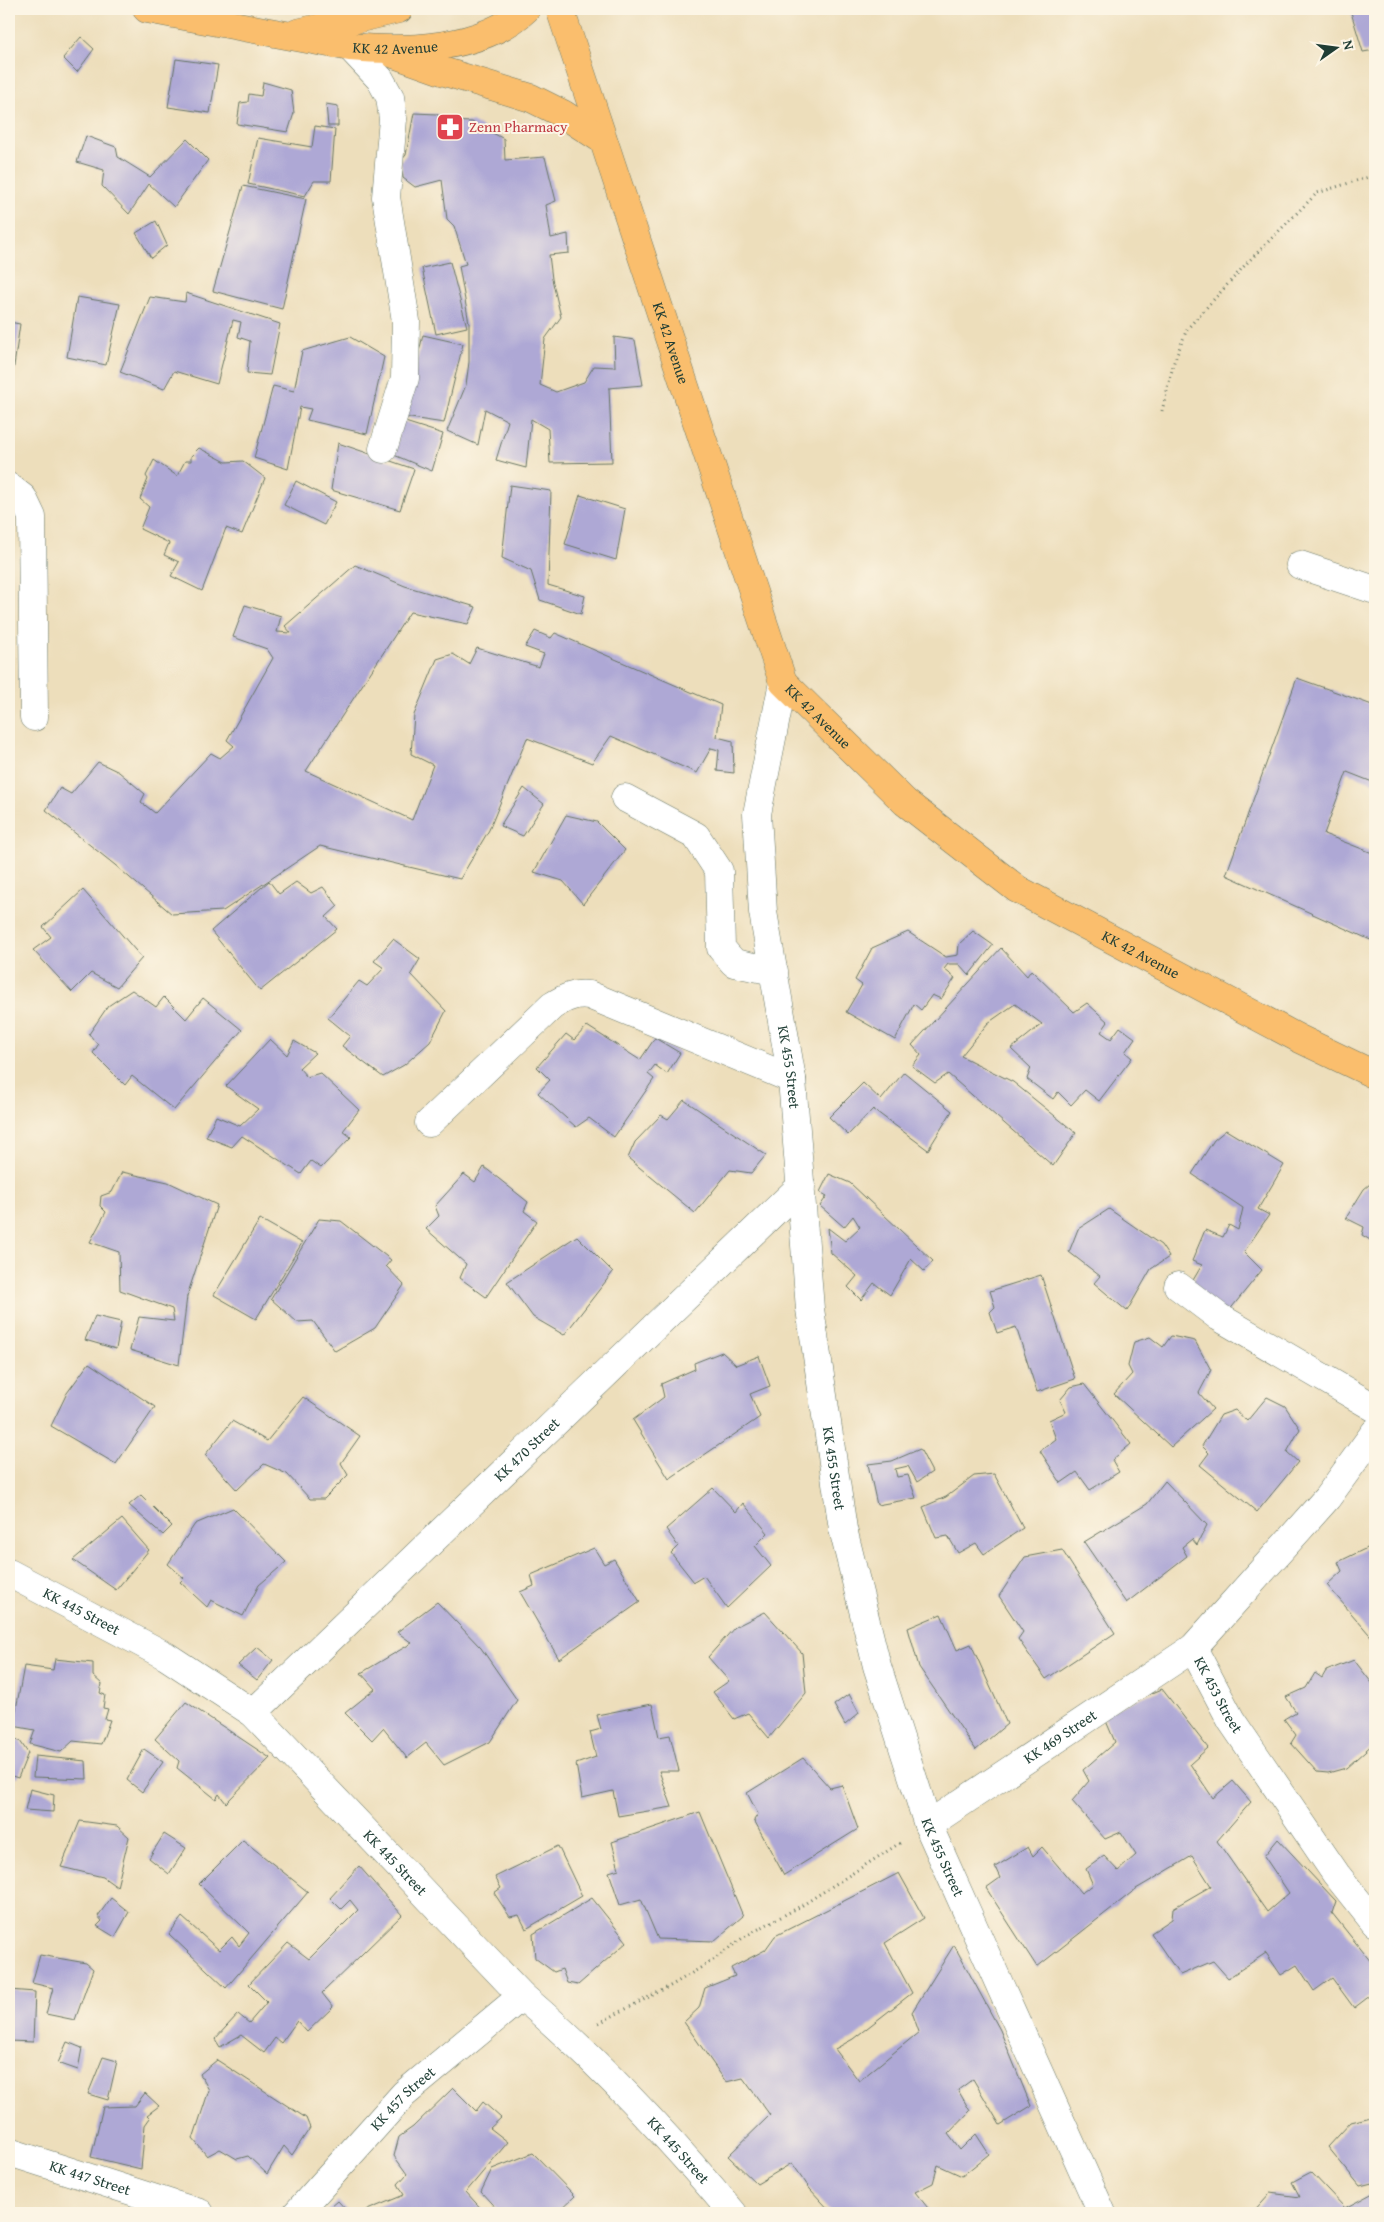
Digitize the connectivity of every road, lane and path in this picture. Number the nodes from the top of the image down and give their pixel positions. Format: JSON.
{"nodes":[{"id":1,"x":147,"y":9,"type":"edge"},
{"id":2,"x":321,"y":9,"type":"edge"},
{"id":3,"x":399,"y":9,"type":"edge"},
{"id":4,"x":526,"y":9,"type":"edge"},
{"id":5,"x":560,"y":9,"type":"edge"},
{"id":6,"x":288,"y":35,"type":"junction"},
{"id":7,"x":350,"y":47,"type":"junction"},
{"id":8,"x":383,"y":50,"type":"junction"},
{"id":9,"x":603,"y":140,"type":"junction"},
{"id":10,"x":1375,"y":175,"type":"edge"},
{"id":11,"x":1162,"y":412,"type":"dead end"},
{"id":12,"x":383,"y":449,"type":"dead end"},
{"id":13,"x":9,"y":487,"type":"edge"},
{"id":14,"x":1300,"y":565,"type":"dead end"},
{"id":15,"x":1375,"y":590,"type":"edge"},
{"id":16,"x":783,"y":682,"type":"junction"},
{"id":17,"x":34,"y":717,"type":"dead end"},
{"id":18,"x":625,"y":798,"type":"dead end"},
{"id":19,"x":774,"y":971,"type":"junction"},
{"id":20,"x":1375,"y":1075,"type":"edge"},
{"id":21,"x":792,"y":1079,"type":"junction"},
{"id":22,"x":429,"y":1123,"type":"dead end"},
{"id":23,"x":801,"y":1186,"type":"junction"},
{"id":24,"x":1178,"y":1286,"type":"dead end"},
{"id":25,"x":1375,"y":1408,"type":"edge"},
{"id":26,"x":1375,"y":1432,"type":"edge"},
{"id":27,"x":9,"y":1573,"type":"edge"},
{"id":28,"x":1193,"y":1648,"type":"junction"},
{"id":29,"x":253,"y":1713,"type":"junction"},
{"id":30,"x":928,"y":1825,"type":"junction"},
{"id":31,"x":1375,"y":1923,"type":"edge"},
{"id":32,"x":522,"y":1996,"type":"junction"},
{"id":33,"x":570,"y":2037,"type":"junction"},
{"id":34,"x":9,"y":2152,"type":"edge"},
{"id":35,"x":200,"y":2213,"type":"edge"},
{"id":36,"x":297,"y":2213,"type":"edge"},
{"id":37,"x":733,"y":2213,"type":"edge"},
{"id":38,"x":1102,"y":2213,"type":"edge"}],
"edges":[{"from":1,"to":6,"type":"main road","name":"KK 42 Avenue"},
{"from":2,"to":6,"type":"main road"},
{"from":3,"to":6,"type":"main road","name":"KK 42 Avenue"},
{"from":4,"to":8,"type":"main road","name":"KK 42 Avenue"},
{"from":5,"to":9,"type":"main road","name":"KK 42 Avenue"},
{"from":6,"to":7,"type":"main road","name":"KK 42 Avenue"},
{"from":7,"to":8,"type":"main road","name":"KK 42 Avenue"},
{"from":7,"to":12,"type":"street"},
{"from":8,"to":9,"type":"main road"},
{"from":9,"to":16,"type":"main road","name":"KK 42 Avenue"},
{"from":10,"to":11,"type":"path"},
{"from":13,"to":17,"type":"street"},
{"from":14,"to":15,"type":"street"},
{"from":16,"to":19,"type":"street","name":"KK 455 Street"},
{"from":16,"to":20,"type":"main road","name":"KK 42 Avenue"},
{"from":18,"to":19,"type":"street"},
{"from":19,"to":21,"type":"street","name":"KK 455 Street"},
{"from":21,"to":22,"type":"street"},
{"from":21,"to":23,"type":"street","name":"KK 455 Street"},
{"from":23,"to":29,"type":"street","name":"KK 470 Street"},
{"from":23,"to":30,"type":"street","name":"KK 455 Street"},
{"from":24,"to":25,"type":"street"},
{"from":26,"to":28,"type":"street","name":"KK 453 Street"},
{"from":27,"to":29,"type":"street","name":"KK 445 Street"},
{"from":28,"to":30,"type":"street","name":"KK 469 Street"},
{"from":28,"to":31,"type":"street","name":"KK 453 Street"},
{"from":29,"to":32,"type":"street","name":"KK 445 Street"},
{"from":30,"to":33,"type":"path"},
{"from":30,"to":38,"type":"street","name":"KK 455 Street"},
{"from":32,"to":33,"type":"street","name":"KK 445 Street"},
{"from":32,"to":36,"type":"street","name":"KK 457 Street"},
{"from":33,"to":37,"type":"street","name":"KK 445 Street"},
{"from":34,"to":35,"type":"street","name":"KK 447 Street"}]}
